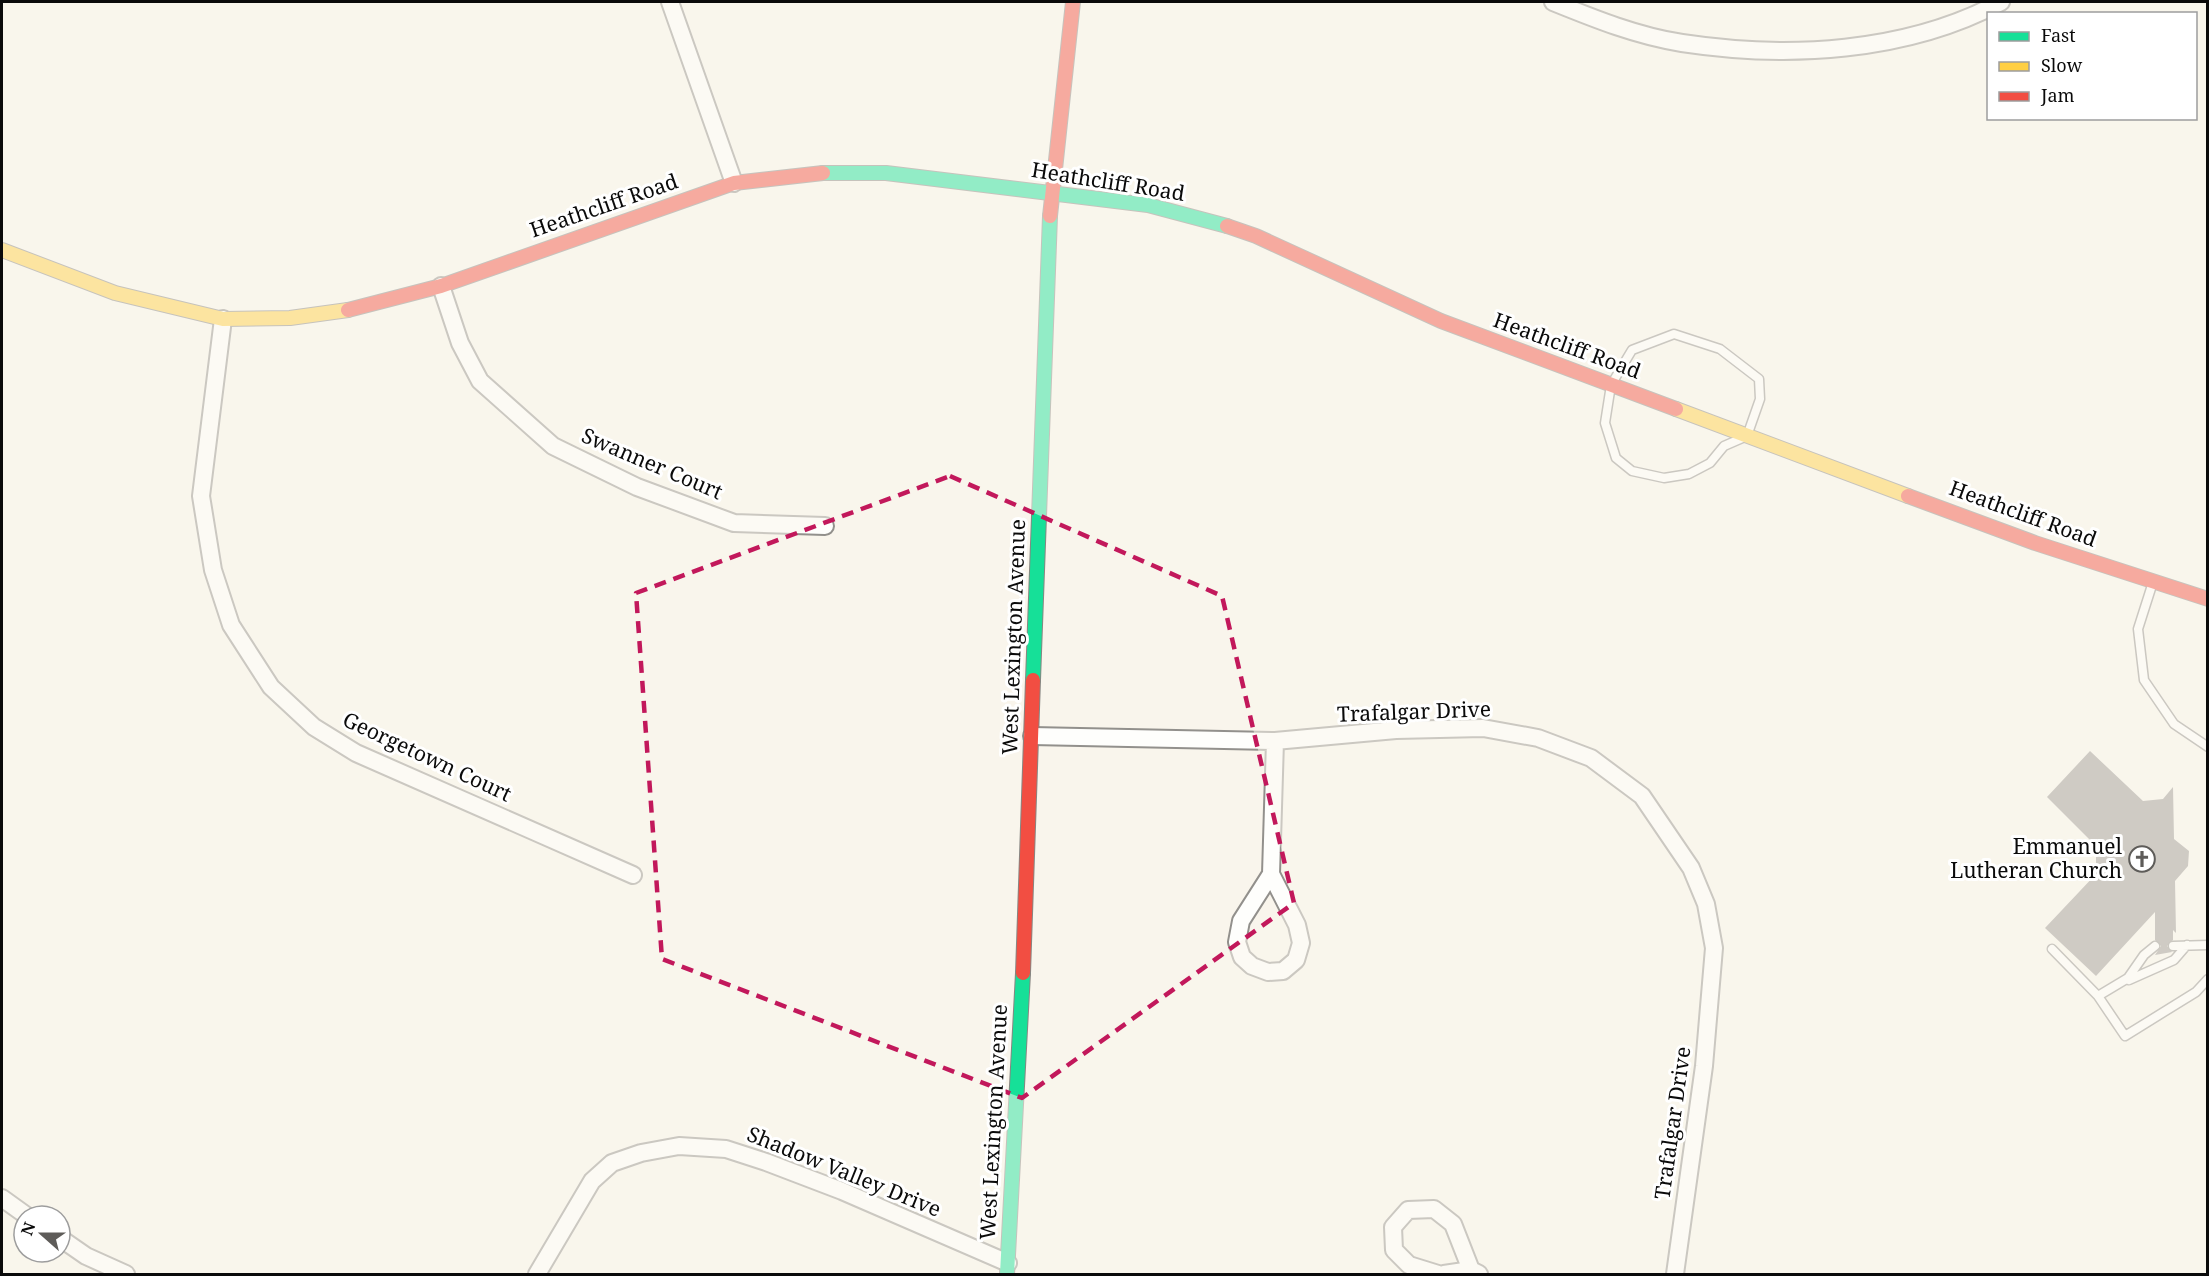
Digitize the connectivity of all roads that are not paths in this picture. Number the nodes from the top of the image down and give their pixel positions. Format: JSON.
{"nodes":[{"id":1,"x":670,"y":2,"type":"edge"},
{"id":2,"x":1073,"y":2,"type":"edge"},
{"id":3,"x":1553,"y":2,"type":"edge"},
{"id":4,"x":2001,"y":2,"type":"edge"},
{"id":5,"x":734,"y":183,"type":"junction"},
{"id":6,"x":1052,"y":193,"type":"junction"},
{"id":7,"x":2,"y":250,"type":"edge"},
{"id":8,"x":441,"y":286,"type":"junction"},
{"id":9,"x":223,"y":319,"type":"junction"},
{"id":10,"x":1611,"y":385,"type":"junction"},
{"id":11,"x":1747,"y":436,"type":"junction"},
{"id":12,"x":825,"y":526,"type":"dead end"},
{"id":13,"x":2153,"y":581,"type":"junction"},
{"id":14,"x":2208,"y":599,"type":"edge"},
{"id":15,"x":1032,"y":736,"type":"junction"},
{"id":16,"x":1275,"y":741,"type":"junction"},
{"id":17,"x":2208,"y":747,"type":"edge"},
{"id":18,"x":633,"y":874,"type":"dead end"},
{"id":19,"x":1271,"y":874,"type":"junction"},
{"id":20,"x":2187,"y":945,"type":"junction"},
{"id":21,"x":2208,"y":945,"type":"edge"},
{"id":22,"x":2155,"y":946,"type":"dead end"},
{"id":23,"x":2173,"y":946,"type":"dead end"},
{"id":24,"x":2052,"y":949,"type":"dead end"},
{"id":25,"x":2208,"y":979,"type":"edge"},
{"id":26,"x":2120,"y":984,"type":"junction"},
{"id":27,"x":2098,"y":996,"type":"junction"},
{"id":28,"x":72,"y":1246,"type":"edge"},
{"id":29,"x":1007,"y":1269,"type":"edge"},
{"id":30,"x":1475,"y":1272,"type":"edge"},
{"id":31,"x":539,"y":1274,"type":"edge"},
{"id":32,"x":126,"y":1275,"type":"edge"},
{"id":33,"x":1438,"y":1275,"type":"edge"},
{"id":34,"x":1444,"y":1275,"type":"edge"},
{"id":35,"x":1676,"y":1275,"type":"edge"}],
"edges":[{"from":1,"to":5,"type":"street"},
{"from":2,"to":6,"type":"street","name":"West Lexington Avenue"},
{"from":3,"to":4,"type":"street"},
{"from":5,"to":6,"type":"street","name":"Heathcliff Road"},
{"from":5,"to":8,"type":"street","name":"Heathcliff Road"},
{"from":6,"to":10,"type":"street","name":"Heathcliff Road"},
{"from":6,"to":15,"type":"street","name":"West Lexington Avenue"},
{"from":7,"to":9,"type":"street","name":"Heathcliff Road"},
{"from":8,"to":9,"type":"street","name":"Heathcliff Road"},
{"from":8,"to":12,"type":"street","name":"Swanner Court"},
{"from":9,"to":18,"type":"street","name":"Georgetown Court"},
{"from":10,"to":11,"type":"street","name":"Heathcliff Road"},
{"from":10,"to":11,"type":"lane"},
{"from":10,"to":11,"type":"lane"},
{"from":11,"to":13,"type":"street","name":"Heathcliff Road"},
{"from":13,"to":14,"type":"street","name":"Heathcliff Road"},
{"from":13,"to":17,"type":"lane"},
{"from":15,"to":16,"type":"street","name":"Trafalgar Drive"},
{"from":15,"to":29,"type":"street","name":"West Lexington Avenue"},
{"from":16,"to":19,"type":"street"},
{"from":16,"to":35,"type":"street","name":"Trafalgar Drive"},
{"from":19,"to":19,"type":"street"},
{"from":20,"to":21,"type":"lane"},
{"from":20,"to":23,"type":"lane"},
{"from":20,"to":26,"type":"lane"},
{"from":22,"to":26,"type":"lane"},
{"from":24,"to":27,"type":"lane"},
{"from":25,"to":27,"type":"lane"},
{"from":26,"to":27,"type":"lane"},
{"from":28,"to":32,"type":"street"},
{"from":29,"to":31,"type":"street","name":"Shadow Valley Drive"},
{"from":30,"to":33,"type":"street"},
{"from":30,"to":34,"type":"street"}]}
